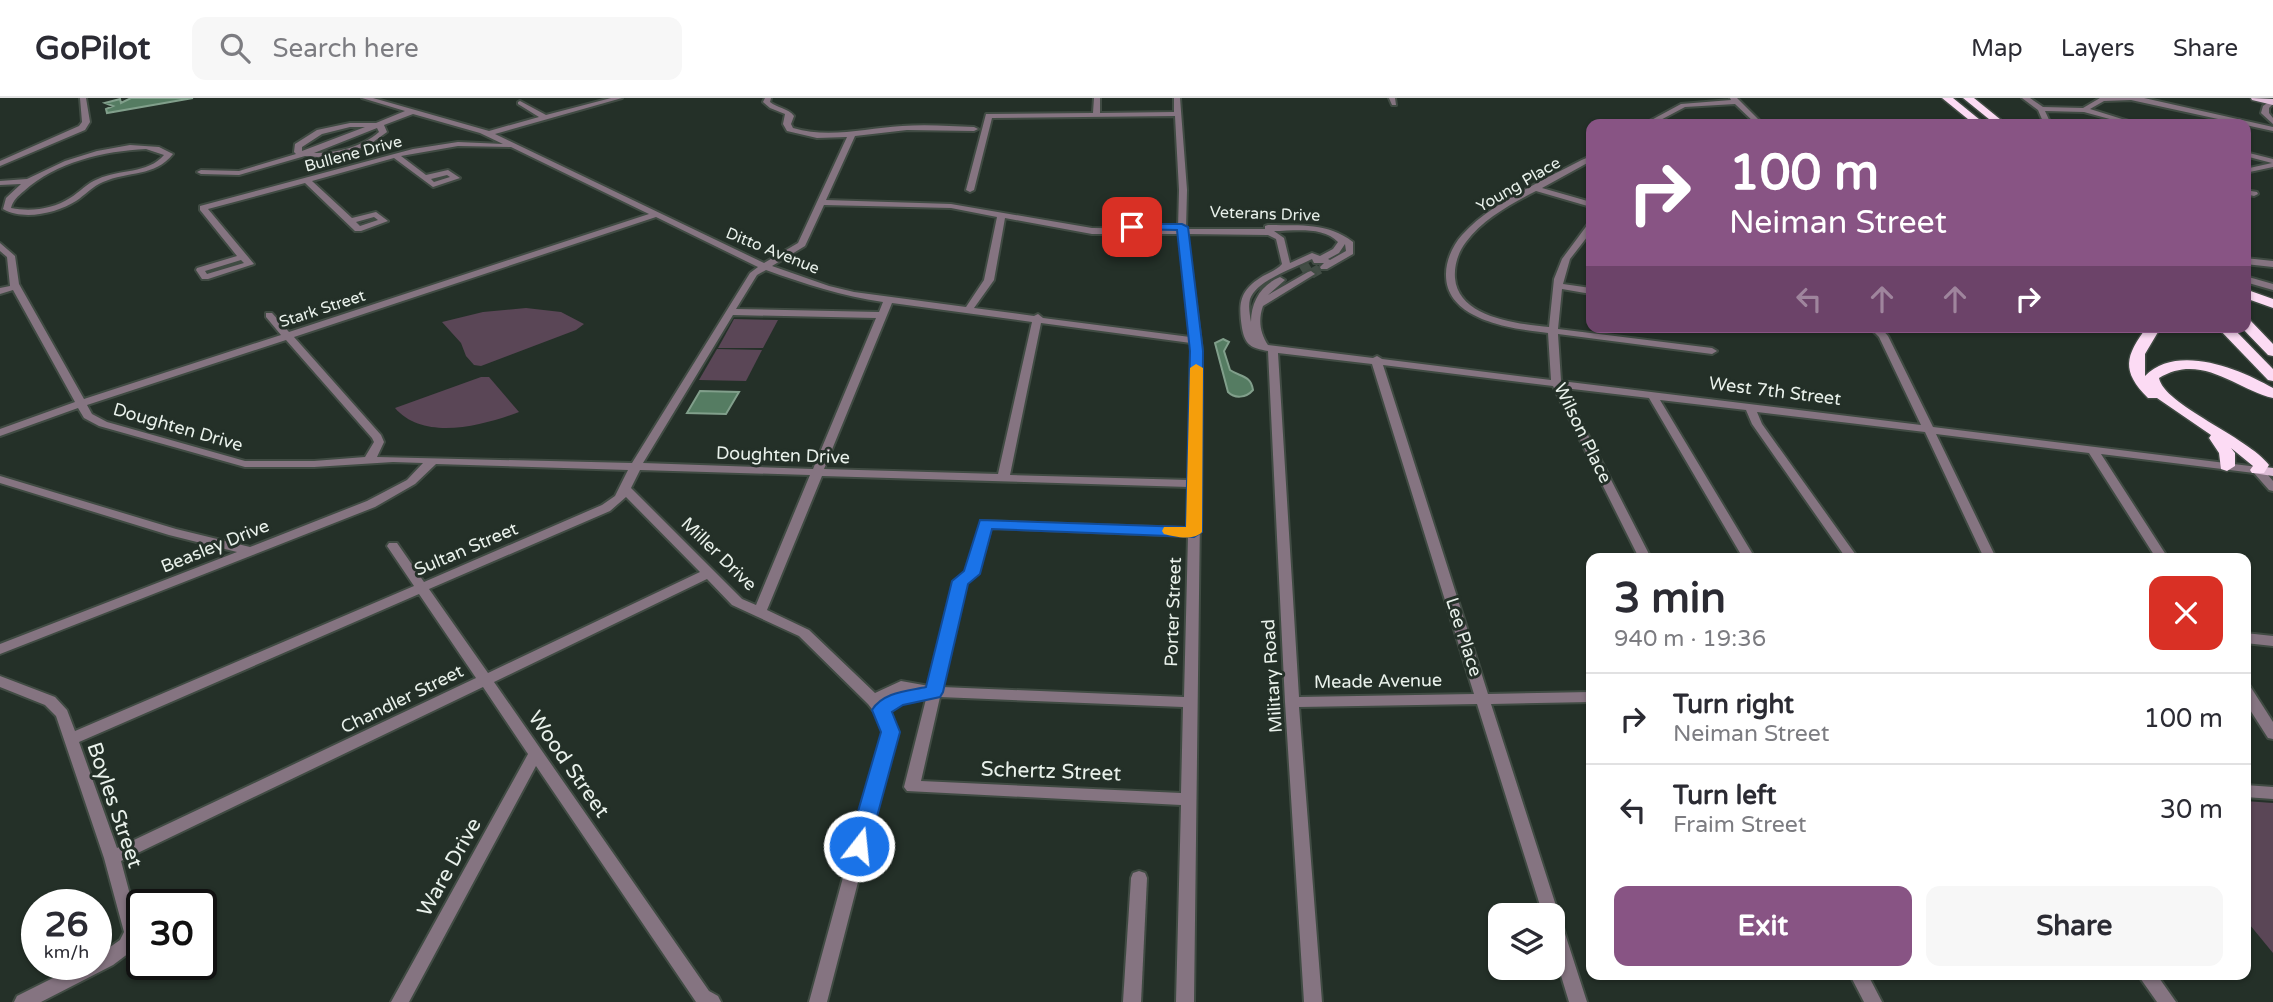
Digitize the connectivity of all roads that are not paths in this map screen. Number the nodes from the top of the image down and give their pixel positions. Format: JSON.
{"nodes":[{"id":1,"x":97,"y":98,"type":"edge"},
{"id":2,"x":365,"y":98,"type":"edge"},
{"id":3,"x":386,"y":98,"type":"edge"},
{"id":4,"x":619,"y":98,"type":"edge"},
{"id":5,"x":768,"y":98,"type":"edge"},
{"id":6,"x":1097,"y":98,"type":"edge"},
{"id":7,"x":1177,"y":98,"type":"edge"},
{"id":8,"x":1947,"y":98,"type":"edge"},
{"id":9,"x":1968,"y":98,"type":"edge"},
{"id":10,"x":2025,"y":98,"type":"edge"},
{"id":11,"x":2255,"y":98,"type":"edge"},
{"id":12,"x":83,"y":99,"type":"edge"},
{"id":13,"x":1734,"y":100,"type":"edge"},
{"id":14,"x":375,"y":101,"type":"junction"},
{"id":15,"x":2272,"y":102,"type":"edge"},
{"id":16,"x":520,"y":103,"type":"dead end"},
{"id":17,"x":2041,"y":109,"type":"junction"},
{"id":18,"x":2084,"y":110,"type":"junction"},
{"id":19,"x":413,"y":111,"type":"junction"},
{"id":20,"x":1096,"y":114,"type":"junction"},
{"id":21,"x":1178,"y":114,"type":"junction"},
{"id":22,"x":545,"y":118,"type":"junction"},
{"id":23,"x":1657,"y":119,"type":"edge"},
{"id":24,"x":1754,"y":119,"type":"edge"},
{"id":25,"x":1974,"y":119,"type":"edge"},
{"id":26,"x":1995,"y":119,"type":"edge"},
{"id":27,"x":2045,"y":119,"type":"edge"},
{"id":28,"x":2117,"y":119,"type":"edge"},
{"id":29,"x":2230,"y":119,"type":"edge"},
{"id":30,"x":2273,"y":122,"type":"edge"},
{"id":31,"x":2251,"y":124,"type":"edge"},
{"id":32,"x":380,"y":125,"type":"junction"},
{"id":33,"x":974,"y":129,"type":"dead end"},
{"id":34,"x":2273,"y":129,"type":"edge"},
{"id":35,"x":489,"y":133,"type":"junction"},
{"id":36,"x":852,"y":135,"type":"junction"},
{"id":37,"x":499,"y":138,"type":"junction"},
{"id":38,"x":488,"y":144,"type":"junction"},
{"id":39,"x":513,"y":146,"type":"junction"},
{"id":40,"x":301,"y":155,"type":"junction"},
{"id":41,"x":396,"y":156,"type":"junction"},
{"id":42,"x":2251,"y":156,"type":"edge"},
{"id":43,"x":1586,"y":161,"type":"edge"},
{"id":44,"x":2273,"y":163,"type":"edge"},
{"id":45,"x":0,"y":164,"type":"edge"},
{"id":46,"x":2251,"y":169,"type":"edge"},
{"id":47,"x":221,"y":173,"type":"joint"},
{"id":48,"x":202,"y":175,"type":"dead end"},
{"id":49,"x":425,"y":178,"type":"dead end"},
{"id":50,"x":306,"y":180,"type":"junction"},
{"id":51,"x":28,"y":183,"type":"junction"},
{"id":52,"x":0,"y":186,"type":"edge"},
{"id":53,"x":1538,"y":188,"type":"junction"},
{"id":54,"x":970,"y":190,"type":"dead end"},
{"id":55,"x":822,"y":202,"type":"junction"},
{"id":56,"x":1586,"y":203,"type":"edge"},
{"id":57,"x":655,"y":215,"type":"junction"},
{"id":58,"x":1001,"y":215,"type":"junction"},
{"id":59,"x":351,"y":221,"type":"dead end"},
{"id":60,"x":1051,"y":224,"type":"joint"},
{"id":61,"x":1183,"y":230,"type":"junction"},
{"id":62,"x":1586,"y":232,"type":"edge"},
{"id":63,"x":1336,"y":233,"type":"junction"},
{"id":64,"x":1575,"y":245,"type":"junction"},
{"id":65,"x":0,"y":246,"type":"edge"},
{"id":66,"x":1586,"y":247,"type":"edge"},
{"id":67,"x":242,"y":257,"type":"dead end"},
{"id":68,"x":2251,"y":262,"type":"edge"},
{"id":69,"x":1321,"y":264,"type":"junction"},
{"id":70,"x":2273,"y":264,"type":"edge"},
{"id":71,"x":765,"y":265,"type":"junction"},
{"id":72,"x":1301,"y":270,"type":"tunnel mouth"},
{"id":73,"x":1282,"y":271,"type":"junction"},
{"id":74,"x":2251,"y":281,"type":"edge"},
{"id":75,"x":15,"y":285,"type":"junction"},
{"id":76,"x":1558,"y":286,"type":"junction"},
{"id":77,"x":2273,"y":288,"type":"edge"},
{"id":78,"x":0,"y":289,"type":"edge"},
{"id":79,"x":1586,"y":290,"type":"edge"},
{"id":80,"x":2251,"y":295,"type":"edge"},
{"id":81,"x":889,"y":299,"type":"junction"},
{"id":82,"x":2273,"y":304,"type":"edge"},
{"id":83,"x":1257,"y":307,"type":"junction"},
{"id":84,"x":970,"y":309,"type":"junction"},
{"id":85,"x":730,"y":312,"type":"junction"},
{"id":86,"x":269,"y":315,"type":"dead end"},
{"id":87,"x":882,"y":316,"type":"junction"},
{"id":88,"x":1038,"y":317,"type":"junction"},
{"id":89,"x":2251,"y":329,"type":"edge"},
{"id":90,"x":1553,"y":333,"type":"junction"},
{"id":91,"x":1878,"y":333,"type":"edge"},
{"id":92,"x":2149,"y":333,"type":"edge"},
{"id":93,"x":2230,"y":333,"type":"edge"},
{"id":94,"x":286,"y":336,"type":"junction"},
{"id":95,"x":1196,"y":341,"type":"junction"},
{"id":96,"x":1269,"y":348,"type":"junction"},
{"id":97,"x":1712,"y":351,"type":"dead end"},
{"id":98,"x":2273,"y":352,"type":"edge"},
{"id":99,"x":1377,"y":359,"type":"junction"},
{"id":100,"x":2273,"y":377,"type":"edge"},
{"id":101,"x":1556,"y":382,"type":"junction"},
{"id":102,"x":2273,"y":394,"type":"edge"},
{"id":103,"x":1652,"y":395,"type":"junction"},
{"id":104,"x":80,"y":404,"type":"junction"},
{"id":105,"x":1750,"y":407,"type":"junction"},
{"id":106,"x":1929,"y":429,"type":"junction"},
{"id":107,"x":0,"y":433,"type":"edge"},
{"id":108,"x":2217,"y":438,"type":"junction"},
{"id":109,"x":2092,"y":449,"type":"junction"},
{"id":110,"x":433,"y":460,"type":"junction"},
{"id":111,"x":369,"y":461,"type":"junction"},
{"id":112,"x":2227,"y":466,"type":"junction"},
{"id":113,"x":635,"y":468,"type":"junction"},
{"id":114,"x":2266,"y":471,"type":"edge"},
{"id":115,"x":818,"y":474,"type":"junction"},
{"id":116,"x":0,"y":479,"type":"edge"},
{"id":117,"x":1003,"y":479,"type":"junction"},
{"id":118,"x":1196,"y":484,"type":"junction"},
{"id":119,"x":2273,"y":488,"type":"edge"},
{"id":120,"x":625,"y":489,"type":"junction"},
{"id":121,"x":1194,"y":532,"type":"junction"},
{"id":122,"x":393,"y":546,"type":"dead end"},
{"id":123,"x":250,"y":551,"type":"junction"},
{"id":124,"x":1642,"y":553,"type":"edge"},
{"id":125,"x":1746,"y":553,"type":"edge"},
{"id":126,"x":1848,"y":553,"type":"edge"},
{"id":127,"x":1988,"y":553,"type":"edge"},
{"id":128,"x":2159,"y":553,"type":"edge"},
{"id":129,"x":709,"y":573,"type":"junction"},
{"id":130,"x":421,"y":587,"type":"junction"},
{"id":131,"x":759,"y":613,"type":"junction"},
{"id":132,"x":2251,"y":639,"type":"edge"},
{"id":133,"x":2273,"y":641,"type":"edge"},
{"id":134,"x":0,"y":649,"type":"edge"},
{"id":135,"x":0,"y":681,"type":"edge"},
{"id":136,"x":485,"y":681,"type":"junction"},
{"id":137,"x":934,"y":692,"type":"junction"},
{"id":138,"x":1586,"y":697,"type":"edge"},
{"id":139,"x":1483,"y":699,"type":"junction"},
{"id":140,"x":2251,"y":699,"type":"edge"},
{"id":141,"x":1190,"y":702,"type":"junction"},
{"id":142,"x":1292,"y":702,"type":"junction"},
{"id":143,"x":877,"y":705,"type":"junction"},
{"id":144,"x":2273,"y":734,"type":"edge"},
{"id":145,"x":71,"y":739,"type":"junction"},
{"id":146,"x":536,"y":753,"type":"junction"},
{"id":147,"x":2251,"y":791,"type":"edge"},
{"id":148,"x":2273,"y":793,"type":"edge"},
{"id":149,"x":1188,"y":799,"type":"junction"},
{"id":150,"x":112,"y":858,"type":"junction"},
{"id":151,"x":1139,"y":878,"type":"dead end"},
{"id":152,"x":1548,"y":903,"type":"edge"},
{"id":153,"x":1565,"y":960,"type":"edge"},
{"id":154,"x":1862,"y":980,"type":"edge"},
{"id":155,"x":2151,"y":980,"type":"edge"},
{"id":156,"x":703,"y":1000,"type":"edge"},
{"id":157,"x":23,"y":1002,"type":"edge"},
{"id":158,"x":400,"y":1002,"type":"edge"},
{"id":159,"x":818,"y":1002,"type":"edge"},
{"id":160,"x":1132,"y":1002,"type":"edge"},
{"id":161,"x":1185,"y":1002,"type":"edge"},
{"id":162,"x":1313,"y":1002,"type":"edge"},
{"id":163,"x":1578,"y":1002,"type":"edge"},
{"id":164,"x":1873,"y":1002,"type":"edge"},
{"id":165,"x":2167,"y":1002,"type":"edge"}],
"edges":[{"from":1,"to":12,"type":"street"},
{"from":2,"to":14,"type":"street","name":"Ditto Avenue"},
{"from":3,"to":14,"type":"street"},
{"from":4,"to":22,"type":"street"},
{"from":5,"to":36,"type":"street"},
{"from":6,"to":20,"type":"street"},
{"from":7,"to":21,"type":"street","name":"Porter Street"},
{"from":8,"to":25,"type":"highway"},
{"from":9,"to":26,"type":"highway"},
{"from":10,"to":17,"type":"street"},
{"from":11,"to":15,"type":"main road"},
{"from":12,"to":45,"type":"street"},
{"from":13,"to":23,"type":"street"},
{"from":13,"to":24,"type":"street"},
{"from":14,"to":19,"type":"street","name":"Ditto Avenue"},
{"from":15,"to":30,"type":"street"},
{"from":16,"to":22,"type":"street"},
{"from":17,"to":18,"type":"street"},
{"from":17,"to":27,"type":"street"},
{"from":18,"to":28,"type":"street"},
{"from":18,"to":29,"type":"street"},
{"from":19,"to":32,"type":"street"},
{"from":19,"to":35,"type":"street","name":"Ditto Avenue"},
{"from":20,"to":21,"type":"street"},
{"from":20,"to":54,"type":"street"},
{"from":21,"to":61,"type":"street","name":"Porter Street"},
{"from":22,"to":35,"type":"street"},
{"from":31,"to":34,"type":"street"},
{"from":32,"to":40,"type":"street"},
{"from":32,"to":40,"type":"street"},
{"from":32,"to":40,"type":"street"},
{"from":33,"to":36,"type":"street"},
{"from":35,"to":37,"type":"street","name":"Ditto Avenue"},
{"from":36,"to":55,"type":"street"},
{"from":37,"to":38,"type":"street"},
{"from":37,"to":39,"type":"street","name":"Ditto Avenue"},
{"from":38,"to":39,"type":"street","name":"Bullene Drive"},
{"from":38,"to":41,"type":"street","name":"Bullene Drive"},
{"from":39,"to":57,"type":"street","name":"Ditto Avenue"},
{"from":40,"to":47,"type":"street"},
{"from":41,"to":49,"type":"street"},
{"from":41,"to":50,"type":"street","name":"Bullene Drive"},
{"from":42,"to":44,"type":"street"},
{"from":43,"to":53,"type":"street","name":"Young Place"},
{"from":44,"to":46,"type":"street"},
{"from":47,"to":48,"type":"street"},
{"from":50,"to":59,"type":"street"},
{"from":50,"to":67,"type":"street","name":"Bullene Drive"},
{"from":51,"to":51,"type":"street"},
{"from":51,"to":52,"type":"street"},
{"from":53,"to":56,"type":"street"},
{"from":53,"to":90,"type":"street","name":"Young Place"},
{"from":55,"to":58,"type":"street","name":"Veterans Drive"},
{"from":55,"to":71,"type":"street"},
{"from":57,"to":71,"type":"street","name":"Ditto Avenue"},
{"from":57,"to":94,"type":"street","name":"Stark Street"},
{"from":58,"to":60,"type":"street","name":"Veterans Drive"},
{"from":58,"to":84,"type":"street"},
{"from":60,"to":61,"type":"street","name":"Veterans Drive"},
{"from":61,"to":63,"type":"street","name":"Veterans Drive"},
{"from":61,"to":73,"type":"street","name":"Veterans Drive"},
{"from":61,"to":95,"type":"street","name":"Porter Street"},
{"from":62,"to":64,"type":"street","name":"Wilson Place"},
{"from":63,"to":69,"type":"street"},
{"from":63,"to":69,"type":"street","name":"Veterans Drive"},
{"from":64,"to":66,"type":"street"},
{"from":64,"to":76,"type":"street","name":"Wilson Place"},
{"from":65,"to":75,"type":"street","name":"Doughten Drive"},
{"from":68,"to":70,"type":"street"},
{"from":69,"to":73,"type":"street"},
{"from":69,"to":83,"type":"street"},
{"from":71,"to":81,"type":"street","name":"Ditto Avenue"},
{"from":71,"to":85,"type":"street","name":"Sultan Street"},
{"from":72,"to":83,"type":"street"},
{"from":73,"to":96,"type":"street"},
{"from":74,"to":77,"type":"street"},
{"from":75,"to":78,"type":"street"},
{"from":75,"to":104,"type":"street","name":"Doughten Drive"},
{"from":76,"to":79,"type":"street"},
{"from":76,"to":90,"type":"street","name":"Wilson Place"},
{"from":80,"to":82,"type":"highway"},
{"from":81,"to":84,"type":"street","name":"Ditto Avenue"},
{"from":81,"to":87,"type":"street"},
{"from":83,"to":96,"type":"street"},
{"from":84,"to":88,"type":"street","name":"Ditto Avenue"},
{"from":85,"to":87,"type":"street"},
{"from":85,"to":113,"type":"street","name":"Sultan Street"},
{"from":86,"to":94,"type":"street"},
{"from":87,"to":115,"type":"street"},
{"from":88,"to":95,"type":"street","name":"Ditto Avenue"},
{"from":88,"to":117,"type":"street"},
{"from":89,"to":98,"type":"highway"},
{"from":90,"to":97,"type":"street"},
{"from":90,"to":101,"type":"street","name":"Wilson Place"},
{"from":91,"to":106,"type":"street"},
{"from":92,"to":108,"type":"highway"},
{"from":93,"to":100,"type":"highway"},
{"from":94,"to":104,"type":"street","name":"Stark Street"},
{"from":94,"to":111,"type":"street"},
{"from":95,"to":118,"type":"street","name":"Porter Street"},
{"from":96,"to":99,"type":"street","name":"West 7th Street"},
{"from":96,"to":142,"type":"street","name":"Military Road"},
{"from":99,"to":101,"type":"street","name":"West 7th Street"},
{"from":99,"to":139,"type":"street","name":"Lee Place"},
{"from":101,"to":103,"type":"street","name":"West 7th Street"},
{"from":101,"to":124,"type":"street","name":"Wilson Place"},
{"from":102,"to":114,"type":"highway"},
{"from":103,"to":105,"type":"street","name":"West 7th Street"},
{"from":103,"to":125,"type":"street"},
{"from":104,"to":107,"type":"street","name":"Stark Street"},
{"from":104,"to":111,"type":"street","name":"Doughten Drive"},
{"from":105,"to":106,"type":"street","name":"West 7th Street"},
{"from":105,"to":126,"type":"street"},
{"from":106,"to":109,"type":"street","name":"West 7th Street"},
{"from":106,"to":127,"type":"street"},
{"from":108,"to":112,"type":"highway"},
{"from":108,"to":114,"type":"highway"},
{"from":109,"to":112,"type":"street","name":"West 7th Street"},
{"from":109,"to":128,"type":"street"},
{"from":110,"to":111,"type":"street","name":"Doughten Drive"},
{"from":110,"to":113,"type":"street","name":"Doughten Drive"},
{"from":110,"to":123,"type":"street","name":"Beasley Drive"},
{"from":112,"to":114,"type":"street","name":"West 7th Street"},
{"from":113,"to":115,"type":"street","name":"Doughten Drive"},
{"from":113,"to":120,"type":"street","name":"Sultan Street"},
{"from":114,"to":119,"type":"street"},
{"from":115,"to":117,"type":"street","name":"Doughten Drive"},
{"from":115,"to":131,"type":"street"},
{"from":116,"to":123,"type":"street"},
{"from":117,"to":118,"type":"street","name":"Doughten Drive"},
{"from":118,"to":121,"type":"street","name":"Porter Street"},
{"from":120,"to":129,"type":"street","name":"Miller Drive"},
{"from":120,"to":130,"type":"street","name":"Sultan Street"},
{"from":121,"to":137,"type":"street"},
{"from":121,"to":141,"type":"street","name":"Porter Street"},
{"from":122,"to":130,"type":"street","name":"Wood Street"},
{"from":123,"to":134,"type":"street","name":"Beasley Drive"},
{"from":129,"to":131,"type":"street","name":"Miller Drive"},
{"from":129,"to":136,"type":"street","name":"Chandler Street"},
{"from":130,"to":136,"type":"street","name":"Wood Street"},
{"from":130,"to":145,"type":"street","name":"Sultan Street"},
{"from":131,"to":143,"type":"street","name":"Miller Drive"},
{"from":132,"to":133,"type":"street"},
{"from":135,"to":145,"type":"street","name":"Boyles Street"},
{"from":136,"to":146,"type":"street","name":"Wood Street"},
{"from":136,"to":150,"type":"street","name":"Chandler Street"},
{"from":137,"to":141,"type":"street"},
{"from":137,"to":143,"type":"street"},
{"from":137,"to":149,"type":"street","name":"Schertz Street"},
{"from":138,"to":139,"type":"street","name":"Meade Avenue"},
{"from":139,"to":142,"type":"street","name":"Meade Avenue"},
{"from":139,"to":152,"type":"street","name":"Lee Place"},
{"from":140,"to":144,"type":"street"},
{"from":141,"to":149,"type":"street","name":"Porter Street"},
{"from":142,"to":162,"type":"street","name":"Military Road"},
{"from":143,"to":159,"type":"street"},
{"from":145,"to":150,"type":"street","name":"Boyles Street"},
{"from":146,"to":156,"type":"street","name":"Wood Street"},
{"from":146,"to":158,"type":"street","name":"Ware Drive"},
{"from":147,"to":148,"type":"street"},
{"from":149,"to":161,"type":"street","name":"Porter Street"},
{"from":150,"to":157,"type":"street","name":"Boyles Street"},
{"from":151,"to":160,"type":"street"},
{"from":153,"to":163,"type":"street","name":"Lee Place"},
{"from":154,"to":164,"type":"street"},
{"from":155,"to":165,"type":"street"}]}
